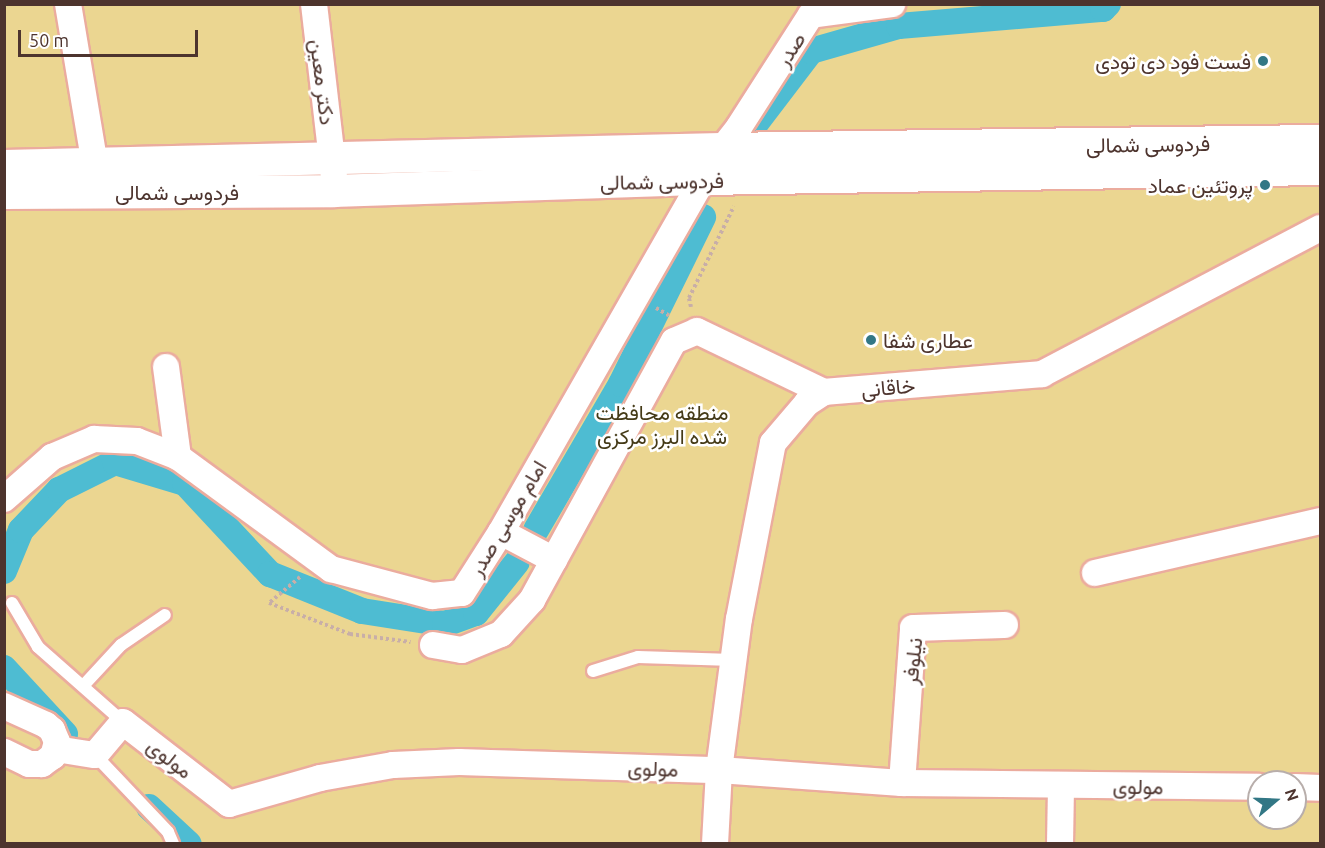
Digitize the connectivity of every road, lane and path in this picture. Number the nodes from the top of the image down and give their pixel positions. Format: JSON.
{"nodes":[{"id":1,"x":68,"y":4,"type":"edge"},
{"id":2,"x":314,"y":4,"type":"edge"},
{"id":3,"x":892,"y":4,"type":"edge"},
{"id":4,"x":809,"y":10,"type":"edge"},
{"id":5,"x":1320,"y":141,"type":"edge"},
{"id":6,"x":722,"y":149,"type":"junction"},
{"id":7,"x":333,"y":159,"type":"junction"},
{"id":8,"x":4,"y":166,"type":"edge"},
{"id":9,"x":95,"y":166,"type":"junction"},
{"id":10,"x":1320,"y":169,"type":"edge"},
{"id":11,"x":704,"y":179,"type":"junction"},
{"id":12,"x":747,"y":180,"type":"junction"},
{"id":13,"x":334,"y":191,"type":"junction"},
{"id":14,"x":4,"y":193,"type":"edge"},
{"id":15,"x":1320,"y":228,"type":"edge"},
{"id":16,"x":634,"y":296,"type":"junction"},
{"id":17,"x":697,"y":331,"type":"junction"},
{"id":18,"x":166,"y":367,"type":"dead end"},
{"id":19,"x":824,"y":392,"type":"junction"},
{"id":20,"x":178,"y":457,"type":"junction"},
{"id":21,"x":4,"y":499,"type":"edge"},
{"id":22,"x":1320,"y":522,"type":"edge"},
{"id":23,"x":501,"y":532,"type":"junction"},
{"id":24,"x":554,"y":560,"type":"junction"},
{"id":25,"x":319,"y":561,"type":"junction"},
{"id":26,"x":1095,"y":573,"type":"dead end"},
{"id":27,"x":12,"y":603,"type":"dead end"},
{"id":28,"x":165,"y":615,"type":"dead end"},
{"id":29,"x":1005,"y":625,"type":"dead end"},
{"id":30,"x":433,"y":645,"type":"joint"},
{"id":31,"x":733,"y":660,"type":"junction"},
{"id":32,"x":593,"y":671,"type":"dead end"},
{"id":33,"x":83,"y":686,"type":"junction"},
{"id":34,"x":4,"y":706,"type":"edge"},
{"id":35,"x":123,"y":722,"type":"junction"},
{"id":36,"x":56,"y":749,"type":"junction"},
{"id":37,"x":4,"y":752,"type":"edge"},
{"id":38,"x":95,"y":755,"type":"junction"},
{"id":39,"x":719,"y":770,"type":"junction"},
{"id":40,"x":902,"y":783,"type":"junction"},
{"id":41,"x":1061,"y":785,"type":"junction"},
{"id":42,"x":1247,"y":787,"type":"edge"},
{"id":43,"x":173,"y":843,"type":"edge"},
{"id":44,"x":715,"y":843,"type":"edge"},
{"id":45,"x":1060,"y":843,"type":"edge"}],
"edges":[{"from":1,"to":9,"type":"street"},
{"from":2,"to":7,"type":"street","name":"دکتر معین"},
{"from":3,"to":4,"type":"street","name":"صدر"},
{"from":4,"to":6,"type":"street","name":"صدر"},
{"from":5,"to":6,"type":"street","name":"فردوسی شمالی"},
{"from":6,"to":7,"type":"street","name":"فردوسی شمالی"},
{"from":7,"to":9,"type":"street","name":"فردوسی شمالی"},
{"from":7,"to":13,"type":"street","name":"دکتر معین"},
{"from":8,"to":9,"type":"street","name":"فردوسی شمالی"},
{"from":10,"to":12,"type":"street","name":"فردوسی شمالی"},
{"from":11,"to":12,"type":"street","name":"فردوسی شمالی"},
{"from":11,"to":13,"type":"street","name":"فردوسی شمالی"},
{"from":11,"to":16,"type":"street","name":"امام موسی صدر"},
{"from":12,"to":17,"type":"path"},
{"from":13,"to":14,"type":"street","name":"فردوسی شمالی"},
{"from":15,"to":19,"type":"street","name":"خاقانی"},
{"from":16,"to":17,"type":"path"},
{"from":16,"to":23,"type":"street","name":"امام موسی صدر"},
{"from":17,"to":19,"type":"street"},
{"from":17,"to":24,"type":"street"},
{"from":18,"to":20,"type":"street"},
{"from":19,"to":31,"type":"street"},
{"from":20,"to":21,"type":"street","name":"امام موسی صدر"},
{"from":20,"to":25,"type":"street","name":"امام موسی صدر"},
{"from":22,"to":26,"type":"street"},
{"from":23,"to":24,"type":"street"},
{"from":23,"to":25,"type":"street","name":"امام موسی صدر"},
{"from":24,"to":30,"type":"street"},
{"from":25,"to":30,"type":"path"},
{"from":27,"to":33,"type":"lane"},
{"from":28,"to":33,"type":"lane"},
{"from":29,"to":40,"type":"street","name":"نیلوفر"},
{"from":31,"to":32,"type":"lane"},
{"from":31,"to":39,"type":"street"},
{"from":33,"to":35,"type":"lane"},
{"from":34,"to":36,"type":"street"},
{"from":35,"to":38,"type":"street"},
{"from":35,"to":39,"type":"street","name":"مولوی"},
{"from":36,"to":37,"type":"street"},
{"from":36,"to":38,"type":"street"},
{"from":38,"to":43,"type":"lane"},
{"from":39,"to":40,"type":"street","name":"مولوی"},
{"from":39,"to":44,"type":"street"},
{"from":40,"to":41,"type":"street","name":"مولوی"},
{"from":41,"to":42,"type":"street","name":"مولوی"},
{"from":41,"to":45,"type":"street"}]}
